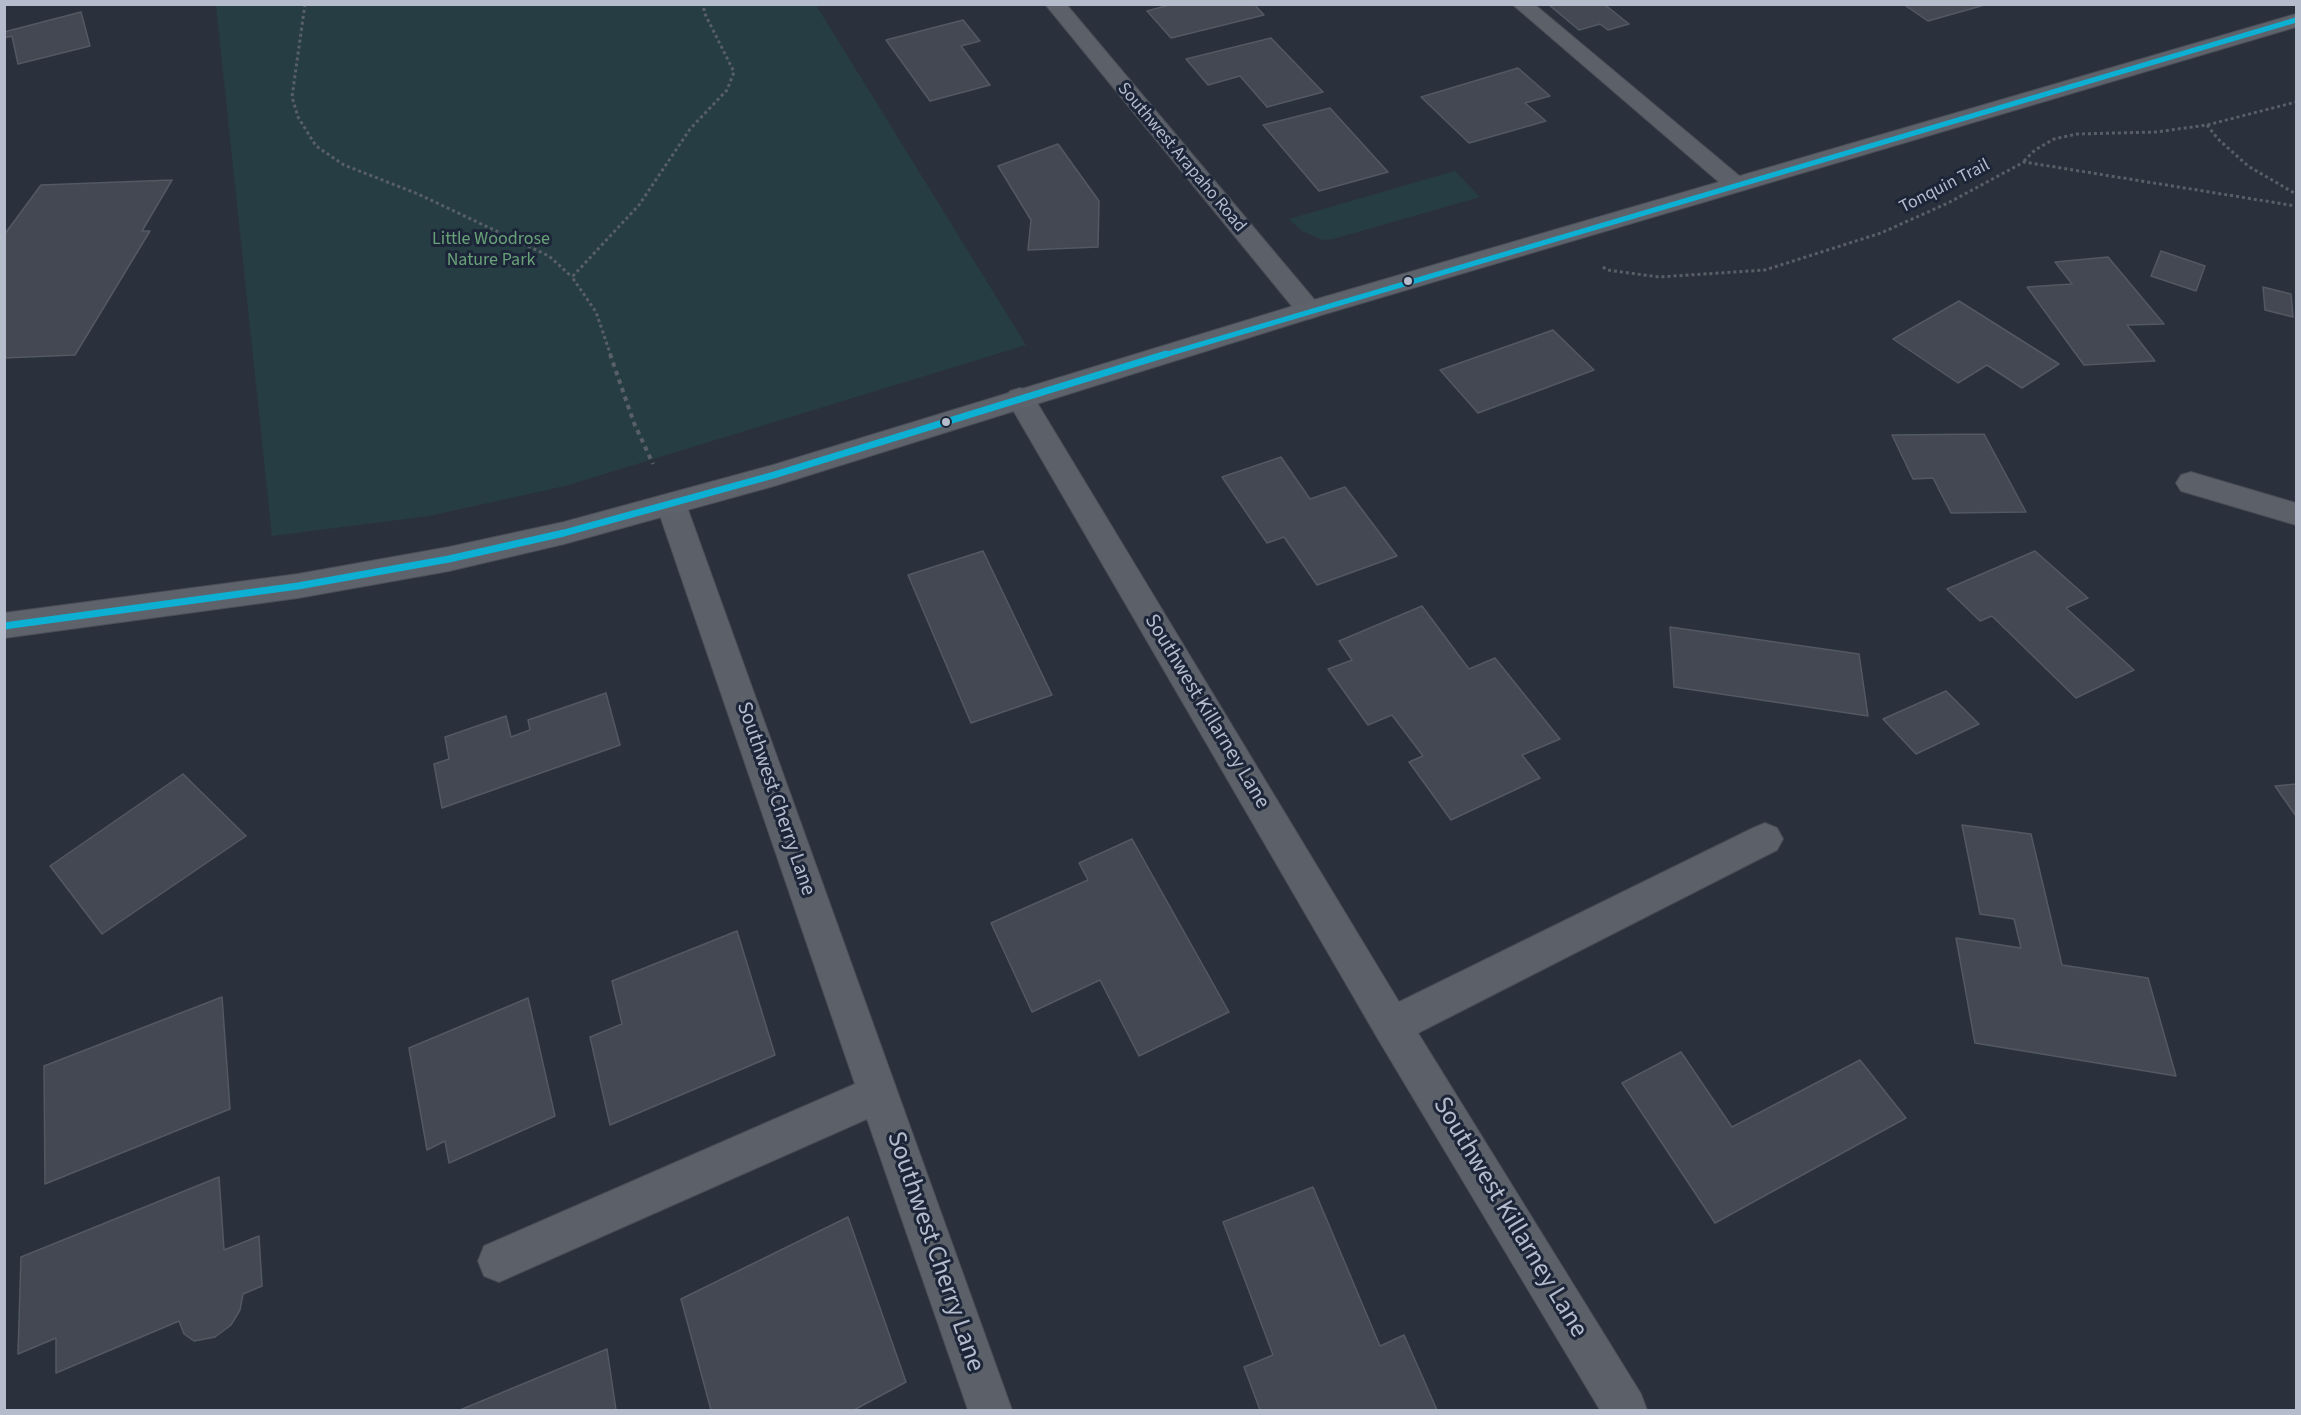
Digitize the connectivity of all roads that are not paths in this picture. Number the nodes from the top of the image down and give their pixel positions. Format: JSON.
{"nodes":[{"id":1,"x":1055,"y":4,"type":"edge"},
{"id":2,"x":1522,"y":5,"type":"edge"},
{"id":3,"x":2296,"y":20,"type":"edge"},
{"id":4,"x":1735,"y":184,"type":"junction"},
{"id":5,"x":1309,"y":310,"type":"junction"},
{"id":6,"x":1020,"y":398,"type":"junction"},
{"id":7,"x":2192,"y":483,"type":"dead end"},
{"id":8,"x":671,"y":504,"type":"junction"},
{"id":9,"x":2296,"y":514,"type":"edge"},
{"id":10,"x":4,"y":626,"type":"edge"},
{"id":11,"x":1766,"y":839,"type":"dead end"},
{"id":12,"x":1392,"y":1026,"type":"junction"},
{"id":13,"x":878,"y":1094,"type":"junction"},
{"id":14,"x":499,"y":1261,"type":"dead end"},
{"id":15,"x":990,"y":1410,"type":"edge"},
{"id":16,"x":1625,"y":1410,"type":"edge"}],
"edges":[{"from":1,"to":5,"type":"street","name":"Southwest Arapaho Road"},
{"from":2,"to":4,"type":"street"},
{"from":3,"to":4,"type":"main road"},
{"from":4,"to":5,"type":"main road"},
{"from":5,"to":6,"type":"main road"},
{"from":6,"to":8,"type":"main road"},
{"from":6,"to":12,"type":"street","name":"Southwest Killarney Lane"},
{"from":7,"to":9,"type":"street"},
{"from":8,"to":10,"type":"main road"},
{"from":8,"to":13,"type":"street","name":"Southwest Cherry Lane"},
{"from":11,"to":12,"type":"street"},
{"from":12,"to":16,"type":"street","name":"Southwest Killarney Lane"},
{"from":13,"to":14,"type":"street"},
{"from":13,"to":15,"type":"street","name":"Southwest Cherry Lane"}]}
